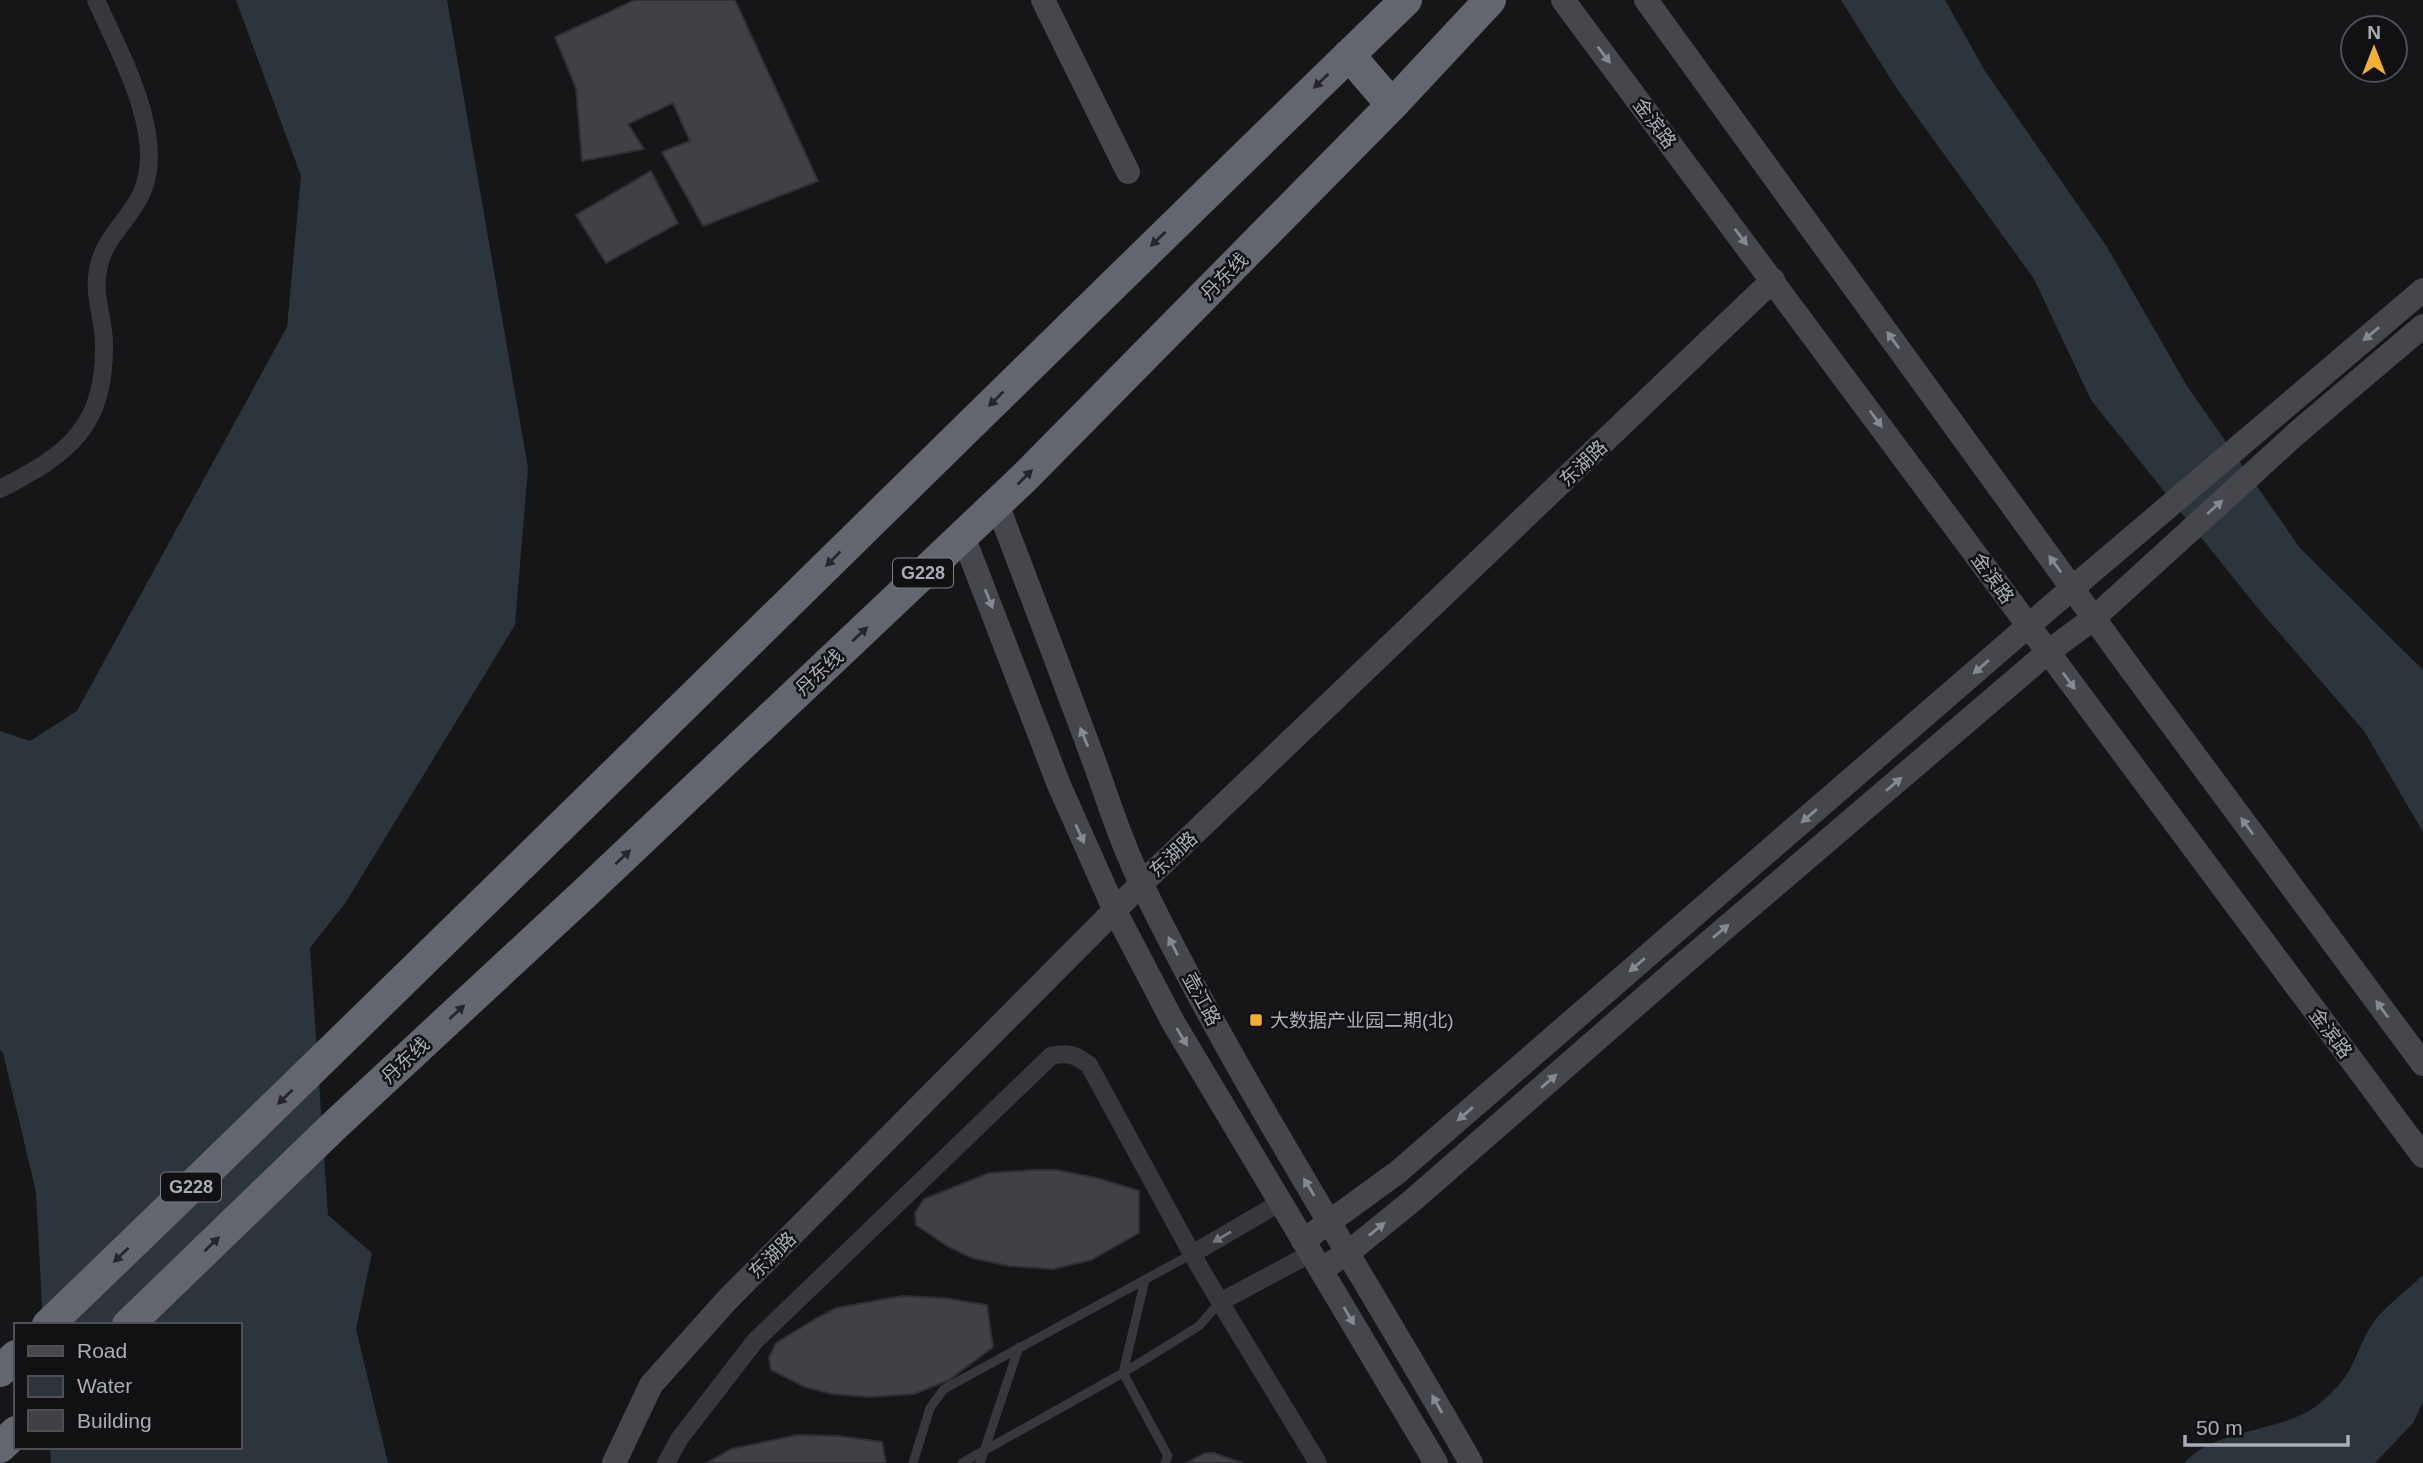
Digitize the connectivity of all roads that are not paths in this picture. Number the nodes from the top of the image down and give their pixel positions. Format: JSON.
{"nodes":[{"id":1,"x":96,"y":0,"type":"edge"},
{"id":2,"x":1043,"y":0,"type":"edge"},
{"id":3,"x":1406,"y":0,"type":"edge"},
{"id":4,"x":1490,"y":0,"type":"edge"},
{"id":5,"x":1563,"y":0,"type":"edge"},
{"id":6,"x":1647,"y":0,"type":"edge"},
{"id":7,"x":1349,"y":55,"type":"junction"},
{"id":8,"x":1392,"y":105,"type":"junction"},
{"id":9,"x":1128,"y":172,"type":"dead end"},
{"id":10,"x":1773,"y":281,"type":"junction"},
{"id":11,"x":2423,"y":290,"type":"edge"},
{"id":12,"x":2423,"y":326,"type":"edge"},
{"id":13,"x":0,"y":489,"type":"edge"},
{"id":14,"x":997,"y":504,"type":"junction"},
{"id":15,"x":963,"y":536,"type":"junction"},
{"id":16,"x":2073,"y":588,"type":"junction"},
{"id":17,"x":2094,"y":618,"type":"junction"},
{"id":18,"x":2028,"y":626,"type":"junction"},
{"id":19,"x":2048,"y":652,"type":"junction"},
{"id":20,"x":1141,"y":884,"type":"junction"},
{"id":21,"x":1115,"y":911,"type":"junction"},
{"id":22,"x":2423,"y":1064,"type":"edge"},
{"id":23,"x":2423,"y":1156,"type":"edge"},
{"id":24,"x":1281,"y":1202,"type":"junction"},
{"id":25,"x":1330,"y":1221,"type":"junction"},
{"id":26,"x":1349,"y":1252,"type":"junction"},
{"id":27,"x":1192,"y":1254,"type":"junction"},
{"id":28,"x":1312,"y":1255,"type":"junction"},
{"id":29,"x":1145,"y":1280,"type":"junction"},
{"id":30,"x":1220,"y":1302,"type":"junction"},
{"id":31,"x":50,"y":1323,"type":"edge"},
{"id":32,"x":130,"y":1323,"type":"edge"},
{"id":33,"x":1019,"y":1347,"type":"junction"},
{"id":34,"x":14,"y":1358,"type":"edge"},
{"id":35,"x":0,"y":1371,"type":"edge"},
{"id":36,"x":1123,"y":1373,"type":"junction"},
{"id":37,"x":14,"y":1434,"type":"edge"},
{"id":38,"x":0,"y":1447,"type":"edge"},
{"id":39,"x":985,"y":1450,"type":"junction"},
{"id":40,"x":614,"y":1463,"type":"edge"},
{"id":41,"x":666,"y":1463,"type":"edge"},
{"id":42,"x":913,"y":1463,"type":"edge"},
{"id":43,"x":962,"y":1463,"type":"edge"},
{"id":44,"x":980,"y":1463,"type":"edge"},
{"id":45,"x":1165,"y":1463,"type":"edge"},
{"id":46,"x":1318,"y":1463,"type":"edge"},
{"id":47,"x":1436,"y":1463,"type":"edge"},
{"id":48,"x":1471,"y":1463,"type":"edge"}],
"edges":[{"from":1,"to":13,"type":"street"},
{"from":2,"to":9,"type":"main road"},
{"from":3,"to":7,"type":"highway","number":"G228"},
{"from":4,"to":8,"type":"highway","name":"丹东线","number":"G228"},
{"from":5,"to":10,"type":"main road","name":"金滨路","one_way":true},
{"from":16,"to":6,"type":"main road","one_way":true},
{"from":7,"to":8,"type":"highway"},
{"from":7,"to":31,"type":"highway","number":"G228","one_way":true},
{"from":14,"to":8,"type":"highway","name":"丹东线","number":"G228","one_way":true},
{"from":10,"to":18,"type":"main road","name":"金滨路","one_way":true},
{"from":10,"to":20,"type":"main road","name":"东湖路"},
{"from":11,"to":16,"type":"main road","one_way":true},
{"from":17,"to":12,"type":"main road","one_way":true},
{"from":14,"to":15,"type":"highway","name":"丹东线","number":"G228"},
{"from":20,"to":14,"type":"main road","name":"壶江路","one_way":true},
{"from":15,"to":21,"type":"main road","name":"壶江路","one_way":true},
{"from":32,"to":15,"type":"highway","name":"丹东线","number":"G228","one_way":true},
{"from":16,"to":17,"type":"main road"},
{"from":16,"to":18,"type":"main road"},
{"from":17,"to":19,"type":"main road"},
{"from":22,"to":17,"type":"main road","one_way":true},
{"from":18,"to":19,"type":"main road","name":"金滨路"},
{"from":18,"to":25,"type":"main road","one_way":true},
{"from":19,"to":23,"type":"main road","name":"金滨路","one_way":true},
{"from":26,"to":19,"type":"main road","one_way":true},
{"from":20,"to":21,"type":"main road","name":"东湖路"},
{"from":25,"to":20,"type":"main road","name":"壶江路","one_way":true},
{"from":21,"to":24,"type":"main road","name":"壶江路","one_way":true},
{"from":21,"to":40,"type":"main road","name":"东湖路"},
{"from":24,"to":27,"type":"street","one_way":true},
{"from":24,"to":28,"type":"main road","name":"壶江路"},
{"from":25,"to":26,"type":"main road","name":"壶江路"},
{"from":25,"to":28,"type":"main road"},
{"from":26,"to":28,"type":"main road"},
{"from":48,"to":26,"type":"main road","name":"壶江路","one_way":true},
{"from":27,"to":29,"type":"lane"},
{"from":27,"to":30,"type":"street"},
{"from":27,"to":41,"type":"street"},
{"from":28,"to":30,"type":"street"},
{"from":28,"to":47,"type":"main road","name":"壶江路","one_way":true},
{"from":29,"to":33,"type":"lane"},
{"from":29,"to":36,"type":"lane"},
{"from":30,"to":36,"type":"lane"},
{"from":30,"to":46,"type":"street"},
{"from":33,"to":39,"type":"lane"},
{"from":33,"to":42,"type":"lane"},
{"from":34,"to":35,"type":"highway"},
{"from":36,"to":39,"type":"lane"},
{"from":36,"to":45,"type":"lane"},
{"from":37,"to":38,"type":"highway"},
{"from":39,"to":43,"type":"lane"},
{"from":39,"to":44,"type":"lane"}]}
